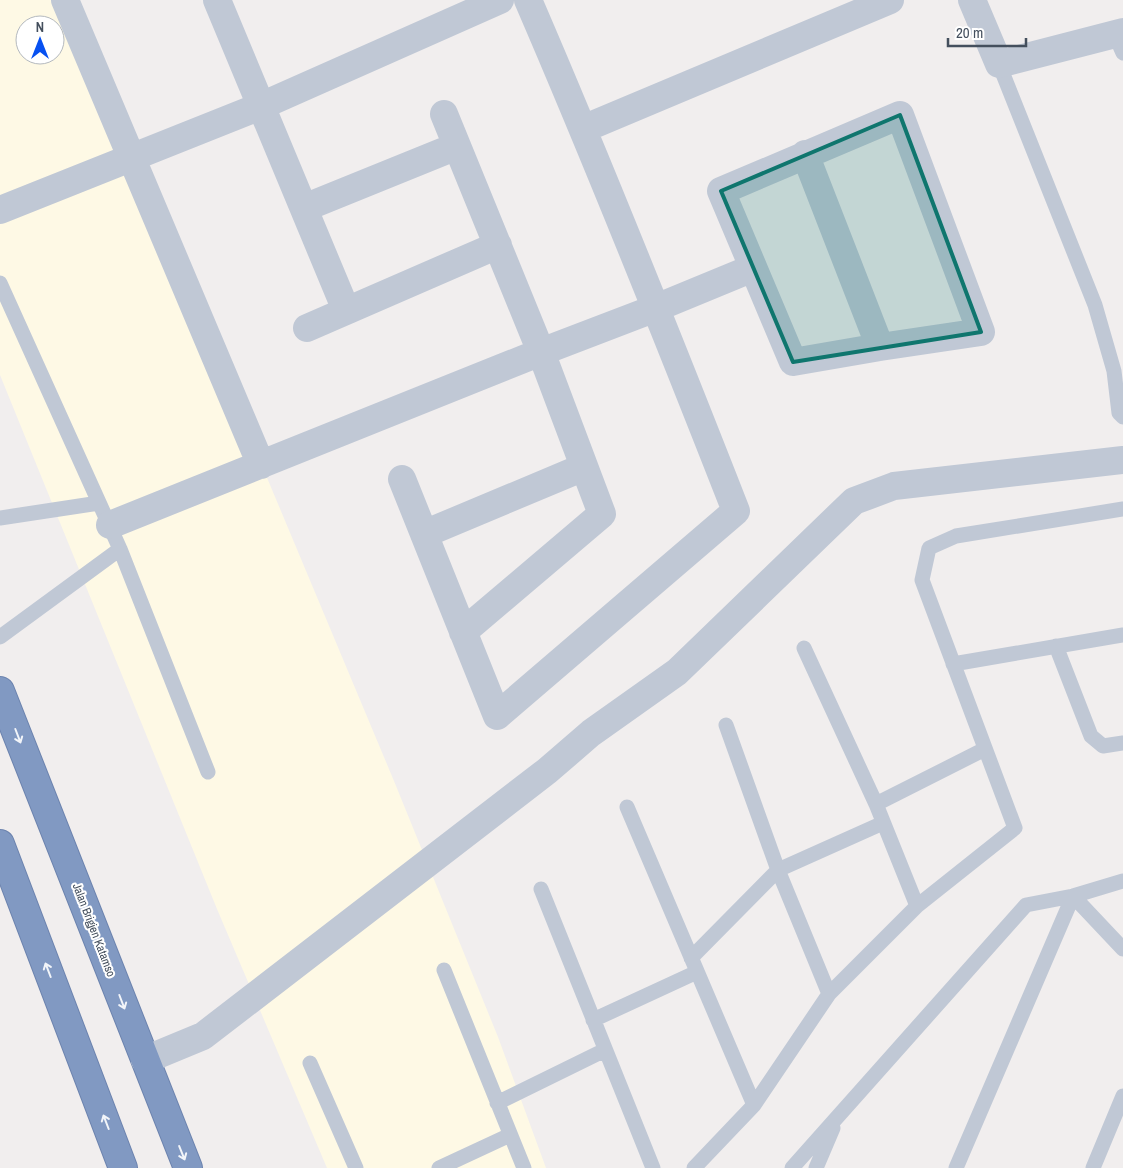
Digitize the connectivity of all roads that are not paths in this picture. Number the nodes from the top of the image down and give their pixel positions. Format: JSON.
{"nodes":[{"id":1,"x":65,"y":0,"type":"edge"},
{"id":2,"x":217,"y":0,"type":"edge"},
{"id":3,"x":500,"y":0,"type":"edge"},
{"id":4,"x":528,"y":0,"type":"edge"},
{"id":5,"x":890,"y":0,"type":"edge"},
{"id":6,"x":972,"y":0,"type":"edge"},
{"id":7,"x":1120,"y":40,"type":"edge"},
{"id":8,"x":999,"y":64,"type":"junction"},
{"id":9,"x":260,"y":106,"type":"junction"},
{"id":10,"x":444,"y":114,"type":"dead end"},
{"id":11,"x":583,"y":129,"type":"junction"},
{"id":12,"x":456,"y":146,"type":"junction"},
{"id":13,"x":805,"y":154,"type":"junction"},
{"id":14,"x":130,"y":158,"type":"junction"},
{"id":15,"x":304,"y":208,"type":"junction"},
{"id":16,"x":0,"y":210,"type":"edge"},
{"id":17,"x":498,"y":245,"type":"junction"},
{"id":18,"x":752,"y":268,"type":"junction"},
{"id":19,"x":0,"y":283,"type":"edge"},
{"id":20,"x":656,"y":308,"type":"junction"},
{"id":21,"x":346,"y":310,"type":"junction"},
{"id":22,"x":307,"y":328,"type":"dead end"},
{"id":23,"x":880,"y":347,"type":"junction"},
{"id":24,"x":540,"y":352,"type":"junction"},
{"id":25,"x":1123,"y":416,"type":"edge"},
{"id":26,"x":1123,"y":460,"type":"edge"},
{"id":27,"x":260,"y":465,"type":"junction"},
{"id":28,"x":584,"y":467,"type":"junction"},
{"id":29,"x":402,"y":479,"type":"dead end"},
{"id":30,"x":1123,"y":509,"type":"edge"},
{"id":31,"x":0,"y":518,"type":"edge"},
{"id":32,"x":110,"y":526,"type":"junction"},
{"id":33,"x":424,"y":534,"type":"junction"},
{"id":34,"x":463,"y":632,"type":"junction"},
{"id":35,"x":0,"y":637,"type":"edge"},
{"id":36,"x":1123,"y":638,"type":"edge"},
{"id":37,"x":1056,"y":646,"type":"junction"},
{"id":38,"x":804,"y":648,"type":"dead end"},
{"id":39,"x":953,"y":664,"type":"junction"},
{"id":40,"x":0,"y":691,"type":"edge"},
{"id":41,"x":726,"y":725,"type":"dead end"},
{"id":42,"x":1123,"y":743,"type":"edge"},
{"id":43,"x":985,"y":749,"type":"junction"},
{"id":44,"x":208,"y":772,"type":"dead end"},
{"id":45,"x":876,"y":804,"type":"junction"},
{"id":46,"x":627,"y":807,"type":"dead end"},
{"id":47,"x":884,"y":823,"type":"junction"},
{"id":48,"x":0,"y":844,"type":"edge"},
{"id":49,"x":778,"y":870,"type":"junction"},
{"id":50,"x":6,"y":874,"type":"edge"},
{"id":51,"x":1123,"y":881,"type":"edge"},
{"id":52,"x":540,"y":889,"type":"dead end"},
{"id":53,"x":1074,"y":896,"type":"junction"},
{"id":54,"x":917,"y":906,"type":"junction"},
{"id":55,"x":1123,"y":949,"type":"edge"},
{"id":56,"x":694,"y":965,"type":"junction"},
{"id":57,"x":444,"y":970,"type":"dead end"},
{"id":58,"x":829,"y":994,"type":"junction"},
{"id":59,"x":593,"y":1020,"type":"junction"},
{"id":60,"x":605,"y":1050,"type":"junction"},
{"id":61,"x":145,"y":1060,"type":"junction"},
{"id":62,"x":310,"y":1063,"type":"dead end"},
{"id":63,"x":1123,"y":1096,"type":"edge"},
{"id":64,"x":497,"y":1103,"type":"junction"},
{"id":65,"x":754,"y":1105,"type":"junction"},
{"id":66,"x":837,"y":1117,"type":"junction"},
{"id":67,"x":510,"y":1135,"type":"junction"},
{"id":68,"x":123,"y":1168,"type":"edge"},
{"id":69,"x":188,"y":1168,"type":"edge"},
{"id":70,"x":356,"y":1168,"type":"edge"},
{"id":71,"x":439,"y":1168,"type":"edge"},
{"id":72,"x":524,"y":1168,"type":"edge"},
{"id":73,"x":653,"y":1168,"type":"edge"},
{"id":74,"x":694,"y":1168,"type":"edge"},
{"id":75,"x":792,"y":1168,"type":"edge"},
{"id":76,"x":816,"y":1168,"type":"edge"},
{"id":77,"x":956,"y":1168,"type":"edge"},
{"id":78,"x":1093,"y":1168,"type":"edge"}],
"edges":[{"from":1,"to":14,"type":"street"},
{"from":2,"to":9,"type":"street"},
{"from":3,"to":9,"type":"street"},
{"from":4,"to":11,"type":"street"},
{"from":5,"to":11,"type":"street"},
{"from":6,"to":8,"type":"street"},
{"from":7,"to":8,"type":"street"},
{"from":8,"to":25,"type":"lane"},
{"from":9,"to":14,"type":"street"},
{"from":9,"to":15,"type":"street"},
{"from":10,"to":12,"type":"street"},
{"from":11,"to":20,"type":"street"},
{"from":12,"to":15,"type":"street"},
{"from":12,"to":17,"type":"street"},
{"from":13,"to":18,"type":"street"},
{"from":13,"to":23,"type":"street"},
{"from":13,"to":23,"type":"street"},
{"from":14,"to":16,"type":"street"},
{"from":14,"to":27,"type":"street"},
{"from":15,"to":21,"type":"street"},
{"from":17,"to":21,"type":"street"},
{"from":17,"to":24,"type":"street"},
{"from":18,"to":20,"type":"street"},
{"from":18,"to":23,"type":"street"},
{"from":19,"to":32,"type":"lane"},
{"from":20,"to":24,"type":"street"},
{"from":20,"to":34,"type":"street"},
{"from":21,"to":22,"type":"street"},
{"from":24,"to":27,"type":"street"},
{"from":24,"to":28,"type":"street"},
{"from":26,"to":61,"type":"street"},
{"from":27,"to":32,"type":"street"},
{"from":28,"to":33,"type":"street"},
{"from":28,"to":34,"type":"street"},
{"from":29,"to":33,"type":"street"},
{"from":30,"to":39,"type":"lane"},
{"from":31,"to":32,"type":"lane"},
{"from":32,"to":35,"type":"lane"},
{"from":32,"to":44,"type":"lane"},
{"from":33,"to":34,"type":"street"},
{"from":36,"to":37,"type":"lane"},
{"from":37,"to":39,"type":"lane"},
{"from":37,"to":42,"type":"lane"},
{"from":38,"to":45,"type":"lane"},
{"from":39,"to":43,"type":"lane"},
{"from":40,"to":61,"type":"highway","name":"Jalan Brigjen Katamso","one_way":true},
{"from":41,"to":49,"type":"lane"},
{"from":43,"to":45,"type":"lane"},
{"from":43,"to":54,"type":"lane"},
{"from":45,"to":47,"type":"lane"},
{"from":46,"to":56,"type":"lane"},
{"from":47,"to":49,"type":"lane"},
{"from":47,"to":54,"type":"lane"},
{"from":48,"to":50,"type":"highway"},
{"from":49,"to":56,"type":"lane"},
{"from":49,"to":58,"type":"lane"},
{"from":68,"to":50,"type":"highway","one_way":true},
{"from":51,"to":53,"type":"lane"},
{"from":52,"to":59,"type":"lane"},
{"from":53,"to":55,"type":"lane"},
{"from":53,"to":66,"type":"lane"},
{"from":53,"to":77,"type":"lane"},
{"from":54,"to":58,"type":"lane"},
{"from":56,"to":59,"type":"lane"},
{"from":56,"to":65,"type":"lane"},
{"from":57,"to":64,"type":"lane"},
{"from":58,"to":65,"type":"lane"},
{"from":59,"to":60,"type":"lane"},
{"from":60,"to":64,"type":"lane"},
{"from":60,"to":73,"type":"lane"},
{"from":61,"to":69,"type":"highway","name":"Jalan Brigjen Katamso","one_way":true},
{"from":62,"to":70,"type":"lane"},
{"from":63,"to":78,"type":"lane"},
{"from":64,"to":67,"type":"lane"},
{"from":65,"to":74,"type":"lane"},
{"from":66,"to":75,"type":"lane"},
{"from":66,"to":76,"type":"lane"},
{"from":67,"to":71,"type":"lane"},
{"from":67,"to":72,"type":"lane"}]}
